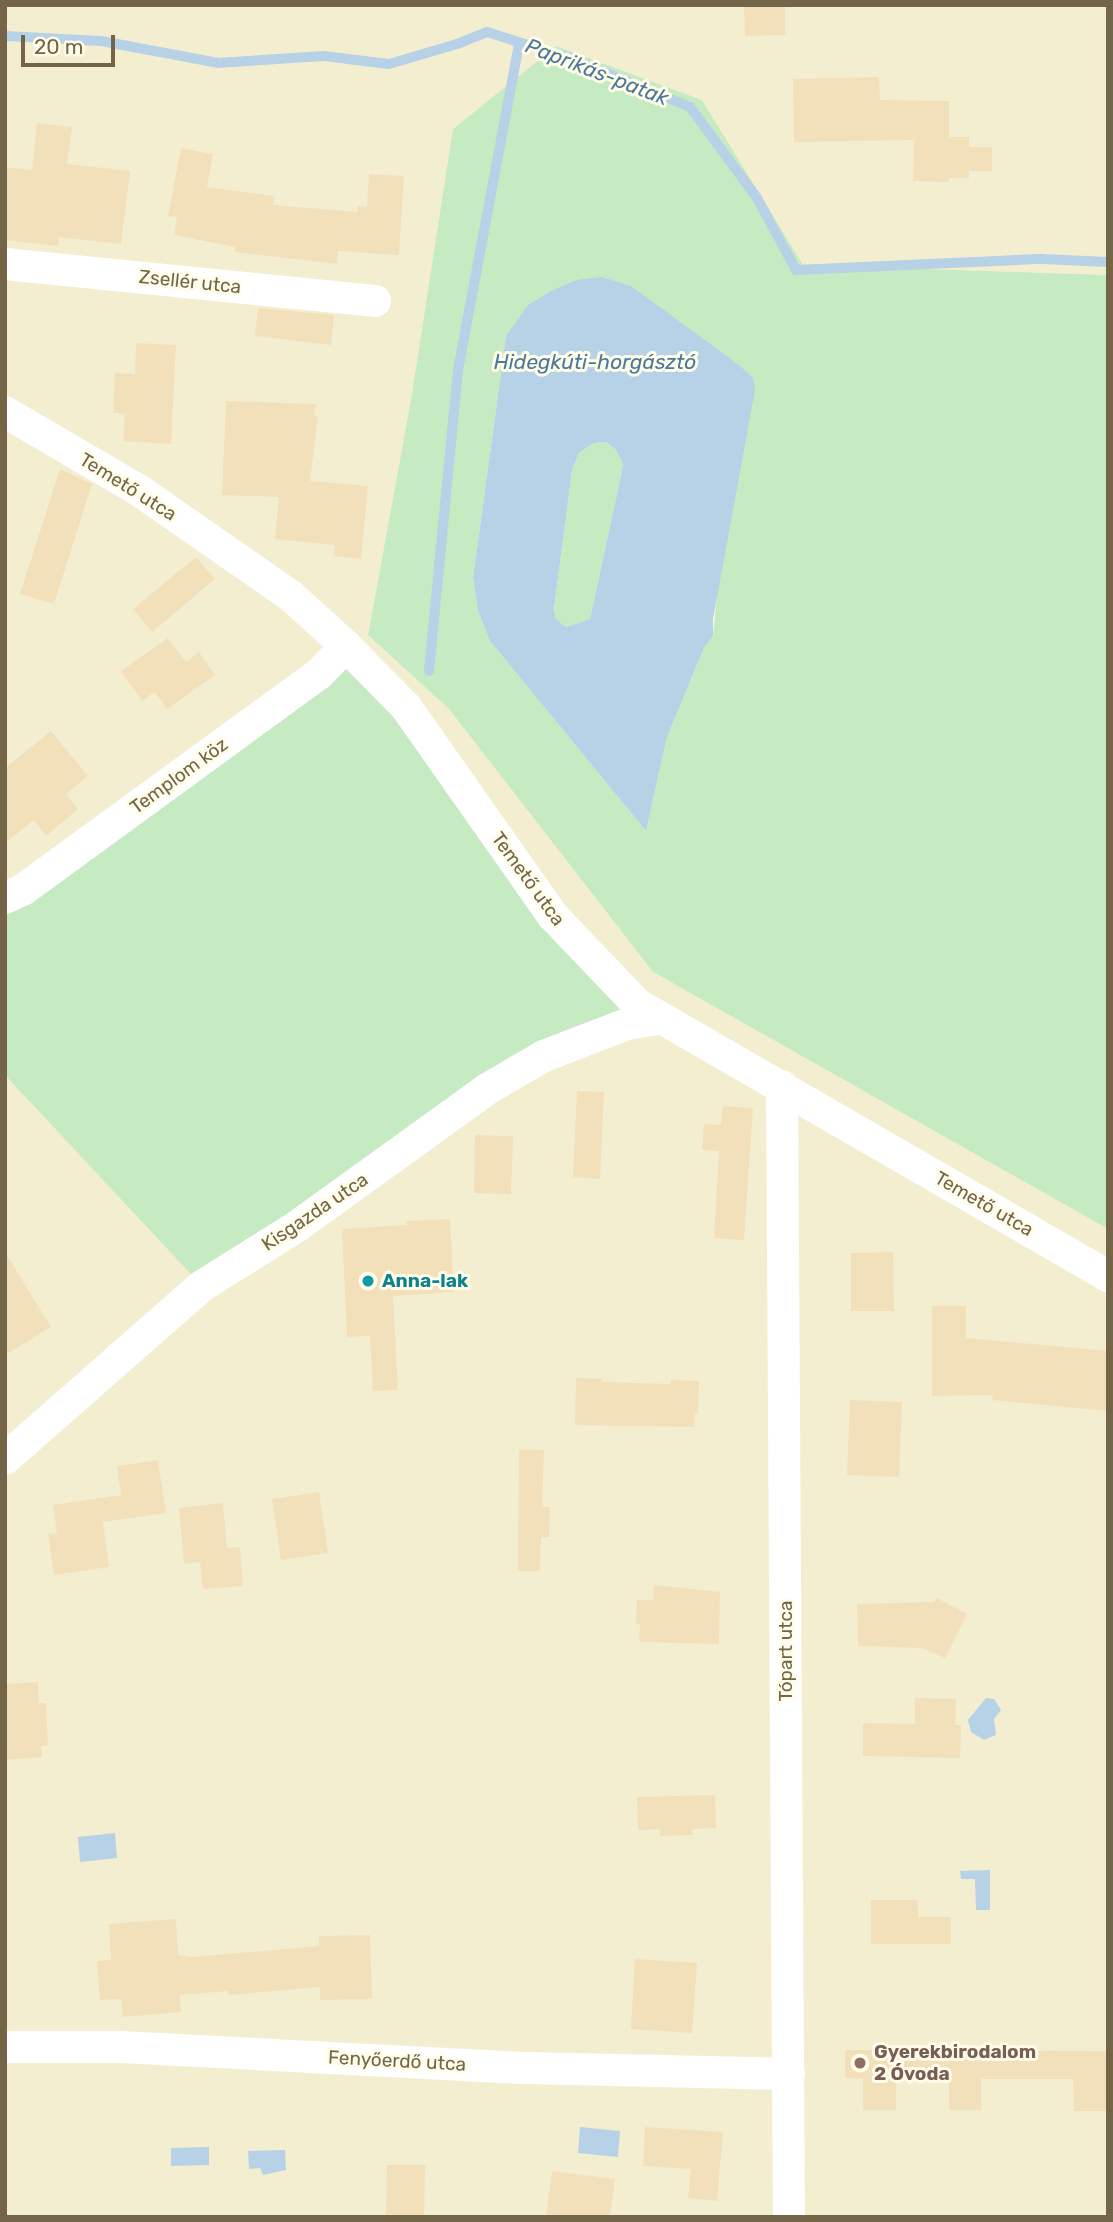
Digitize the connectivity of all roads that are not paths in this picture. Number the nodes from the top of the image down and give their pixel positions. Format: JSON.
{"nodes":[{"id":1,"x":5,"y":264,"type":"edge"},
{"id":2,"x":375,"y":301,"type":"dead end"},
{"id":3,"x":5,"y":412,"type":"edge"},
{"id":4,"x":346,"y":646,"type":"junction"},
{"id":5,"x":5,"y":898,"type":"edge"},
{"id":6,"x":657,"y":1018,"type":"junction"},
{"id":7,"x":782,"y":1086,"type":"junction"},
{"id":8,"x":1108,"y":1276,"type":"edge"},
{"id":9,"x":5,"y":1459,"type":"edge"},
{"id":10,"x":5,"y":2047,"type":"edge"},
{"id":11,"x":789,"y":2074,"type":"junction"},
{"id":12,"x":789,"y":2217,"type":"edge"}],
"edges":[{"from":1,"to":2,"type":"street","name":"Zsellér utca"},
{"from":3,"to":4,"type":"street","name":"Temető utca"},
{"from":4,"to":5,"type":"street","name":"Templom köz"},
{"from":4,"to":6,"type":"street","name":"Temető utca"},
{"from":6,"to":7,"type":"street","name":"Temető utca"},
{"from":6,"to":9,"type":"street","name":"Kisgazda utca"},
{"from":7,"to":8,"type":"street","name":"Temető utca"},
{"from":7,"to":11,"type":"street","name":"Tópart utca"},
{"from":10,"to":11,"type":"street","name":"Fenyőerdő utca"},
{"from":11,"to":12,"type":"street","name":"Tópart utca"}]}
